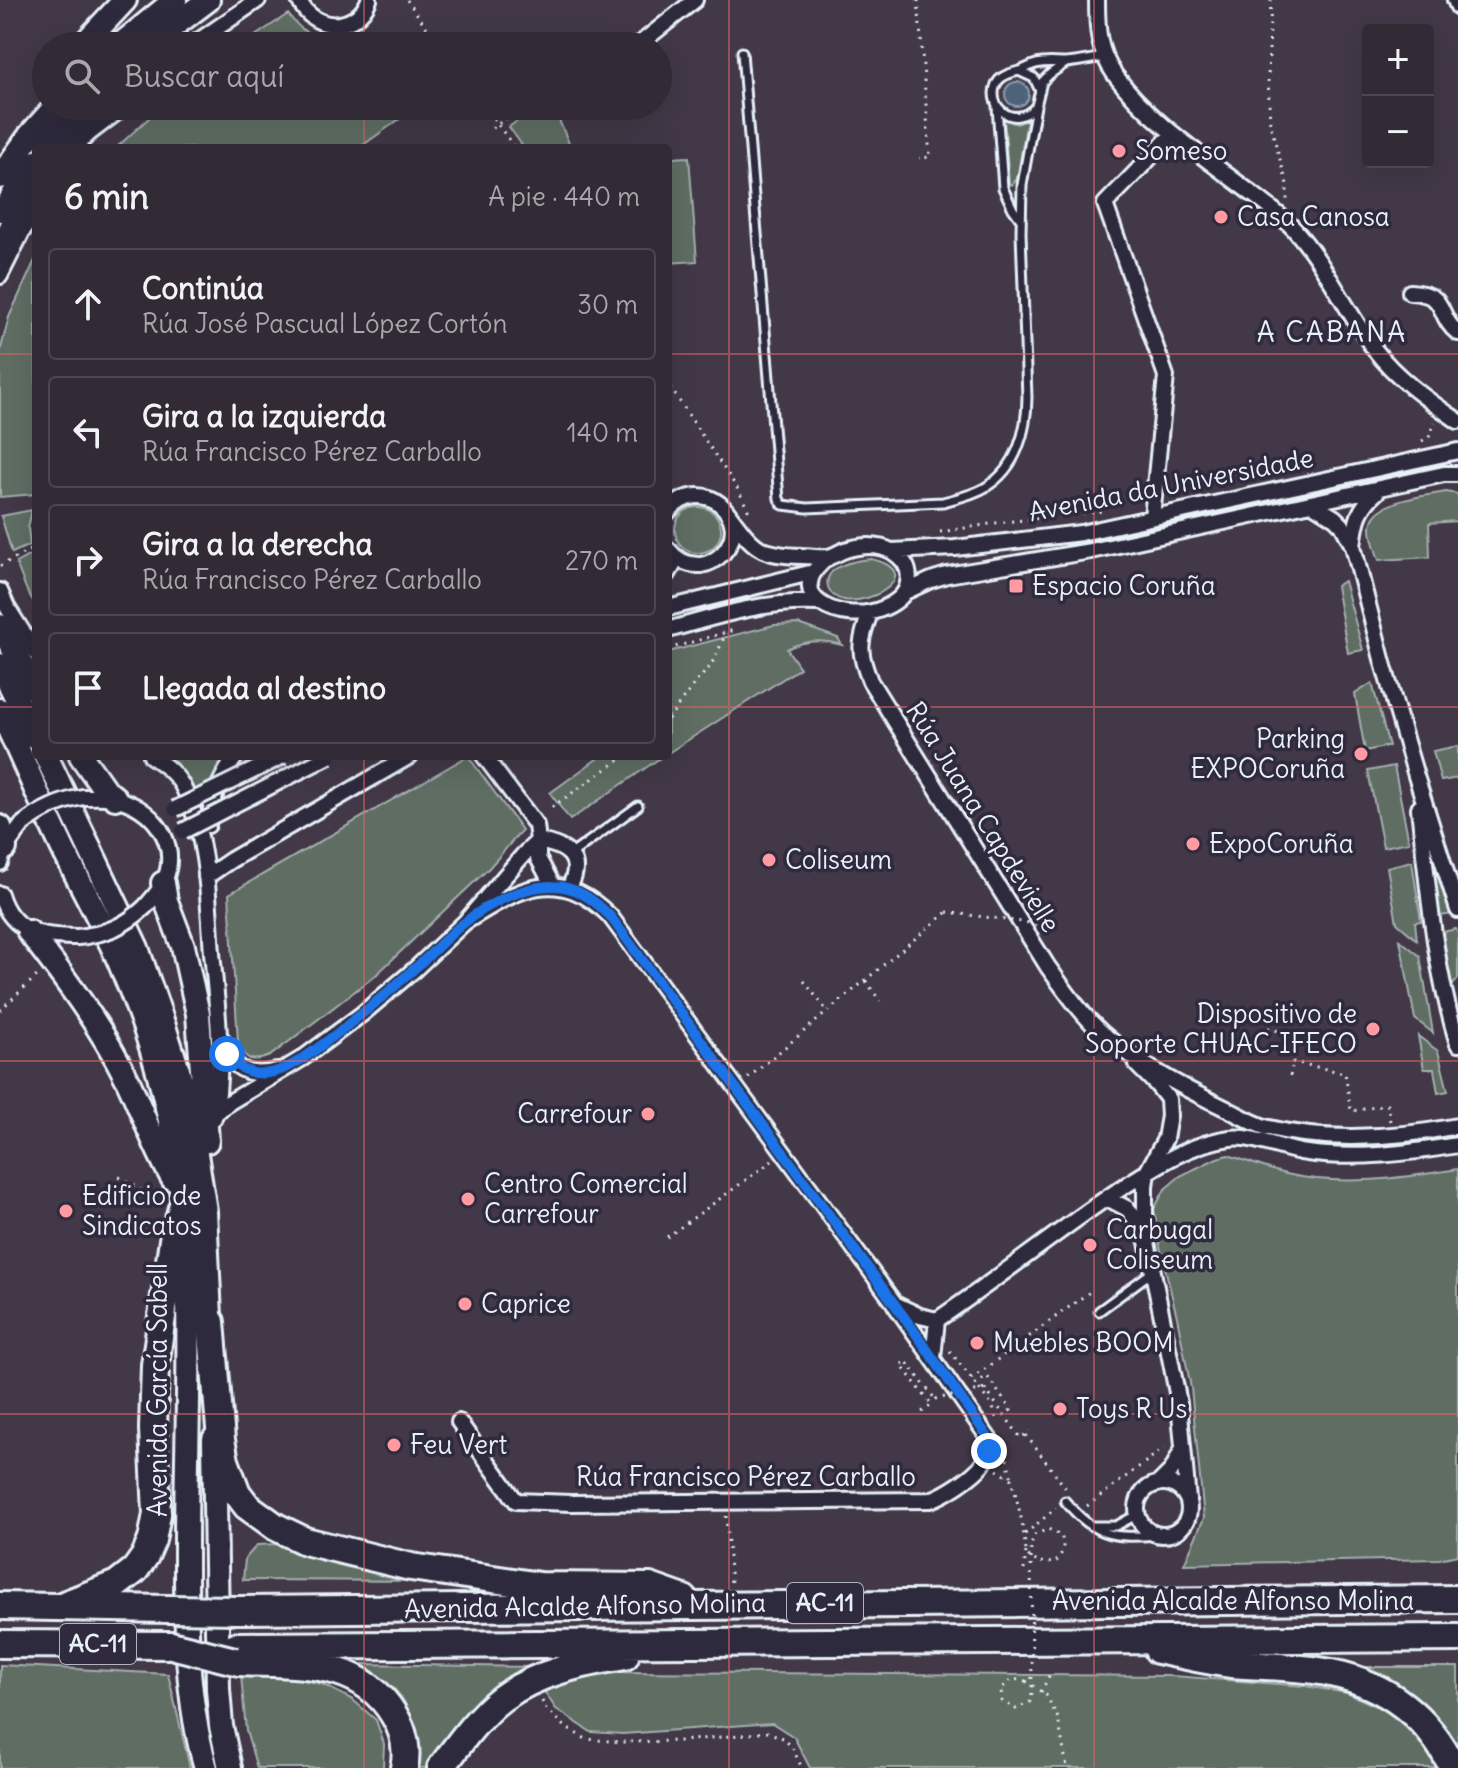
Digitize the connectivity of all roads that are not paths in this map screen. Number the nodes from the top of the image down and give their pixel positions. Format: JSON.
{"nodes":[{"id":1,"x":125,"y":0,"type":"edge"},
{"id":2,"x":175,"y":0,"type":"edge"},
{"id":3,"x":208,"y":0,"type":"edge"},
{"id":4,"x":258,"y":0,"type":"edge"},
{"id":5,"x":299,"y":0,"type":"edge"},
{"id":6,"x":369,"y":0,"type":"edge"},
{"id":7,"x":695,"y":0,"type":"edge"},
{"id":8,"x":1097,"y":0,"type":"edge"},
{"id":9,"x":1455,"y":0,"type":"edge"},
{"id":10,"x":1458,"y":7,"type":"edge"},
{"id":11,"x":95,"y":32,"type":"edge"},
{"id":12,"x":136,"y":32,"type":"edge"},
{"id":13,"x":166,"y":32,"type":"edge"},
{"id":14,"x":211,"y":32,"type":"edge"},
{"id":15,"x":655,"y":32,"type":"edge"},
{"id":16,"x":742,"y":52,"type":"dead end"},
{"id":17,"x":1104,"y":57,"type":"junction"},
{"id":18,"x":1066,"y":63,"type":"junction"},
{"id":19,"x":1021,"y":72,"type":"junction"},
{"id":20,"x":1040,"y":91,"type":"junction"},
{"id":21,"x":997,"y":105,"type":"junction"},
{"id":22,"x":1036,"y":106,"type":"junction"},
{"id":23,"x":32,"y":115,"type":"edge"},
{"id":24,"x":44,"y":120,"type":"edge"},
{"id":25,"x":70,"y":120,"type":"edge"},
{"id":26,"x":100,"y":120,"type":"edge"},
{"id":27,"x":106,"y":120,"type":"edge"},
{"id":28,"x":1173,"y":134,"type":"junction"},
{"id":29,"x":50,"y":144,"type":"edge"},
{"id":30,"x":72,"y":144,"type":"edge"},
{"id":31,"x":85,"y":144,"type":"edge"},
{"id":32,"x":32,"y":167,"type":"edge"},
{"id":33,"x":0,"y":170,"type":"edge"},
{"id":34,"x":0,"y":177,"type":"edge"},
{"id":35,"x":32,"y":194,"type":"edge"},
{"id":36,"x":32,"y":216,"type":"edge"},
{"id":37,"x":0,"y":219,"type":"edge"},
{"id":38,"x":1021,"y":220,"type":"junction"},
{"id":39,"x":0,"y":251,"type":"edge"},
{"id":40,"x":0,"y":276,"type":"edge"},
{"id":41,"x":1410,"y":292,"type":"dead end"},
{"id":42,"x":1458,"y":333,"type":"edge"},
{"id":43,"x":1458,"y":421,"type":"edge"},
{"id":44,"x":1458,"y":451,"type":"edge"},
{"id":45,"x":1458,"y":474,"type":"edge"},
{"id":46,"x":1380,"y":489,"type":"junction"},
{"id":47,"x":1313,"y":504,"type":"junction"},
{"id":48,"x":672,"y":508,"type":"edge"},
{"id":49,"x":728,"y":513,"type":"junction"},
{"id":50,"x":1152,"y":517,"type":"junction"},
{"id":51,"x":1353,"y":546,"type":"junction"},
{"id":52,"x":891,"y":551,"type":"junction"},
{"id":53,"x":672,"y":553,"type":"edge"},
{"id":54,"x":829,"y":557,"type":"junction"},
{"id":55,"x":814,"y":572,"type":"junction"},
{"id":56,"x":0,"y":591,"type":"edge"},
{"id":57,"x":905,"y":592,"type":"junction"},
{"id":58,"x":818,"y":603,"type":"junction"},
{"id":59,"x":672,"y":607,"type":"edge"},
{"id":60,"x":870,"y":613,"type":"junction"},
{"id":61,"x":0,"y":626,"type":"edge"},
{"id":62,"x":672,"y":629,"type":"edge"},
{"id":63,"x":32,"y":647,"type":"edge"},
{"id":64,"x":0,"y":665,"type":"edge"},
{"id":65,"x":32,"y":682,"type":"edge"},
{"id":66,"x":0,"y":710,"type":"edge"},
{"id":67,"x":32,"y":729,"type":"edge"},
{"id":68,"x":48,"y":760,"type":"edge"},
{"id":69,"x":84,"y":760,"type":"edge"},
{"id":70,"x":157,"y":760,"type":"edge"},
{"id":71,"x":233,"y":760,"type":"edge"},
{"id":72,"x":275,"y":760,"type":"edge"},
{"id":73,"x":321,"y":760,"type":"edge"},
{"id":74,"x":403,"y":760,"type":"edge"},
{"id":75,"x":487,"y":760,"type":"edge"},
{"id":76,"x":1416,"y":776,"type":"junction"},
{"id":77,"x":115,"y":798,"type":"junction"},
{"id":78,"x":638,"y":806,"type":"dead end"},
{"id":79,"x":141,"y":810,"type":"junction"},
{"id":80,"x":538,"y":841,"type":"junction"},
{"id":81,"x":2,"y":846,"type":"edge"},
{"id":82,"x":570,"y":855,"type":"junction"},
{"id":83,"x":170,"y":859,"type":"junction"},
{"id":84,"x":206,"y":877,"type":"junction"},
{"id":85,"x":163,"y":883,"type":"junction"},
{"id":86,"x":553,"y":886,"type":"junction"},
{"id":87,"x":569,"y":888,"type":"junction"},
{"id":88,"x":0,"y":894,"type":"edge"},
{"id":89,"x":1458,"y":910,"type":"edge"},
{"id":90,"x":0,"y":918,"type":"edge"},
{"id":91,"x":465,"y":922,"type":"junction"},
{"id":92,"x":23,"y":927,"type":"junction"},
{"id":93,"x":1458,"y":991,"type":"edge"},
{"id":94,"x":1446,"y":1007,"type":"junction"},
{"id":95,"x":218,"y":1020,"type":"junction"},
{"id":96,"x":1102,"y":1033,"type":"junction"},
{"id":97,"x":1458,"y":1044,"type":"edge"},
{"id":98,"x":289,"y":1067,"type":"junction"},
{"id":99,"x":215,"y":1114,"type":"junction"},
{"id":100,"x":1458,"y":1126,"type":"edge"},
{"id":101,"x":207,"y":1140,"type":"junction"},
{"id":102,"x":1458,"y":1145,"type":"edge"},
{"id":103,"x":1147,"y":1172,"type":"junction"},
{"id":104,"x":1107,"y":1198,"type":"junction"},
{"id":105,"x":186,"y":1210,"type":"junction"},
{"id":106,"x":1145,"y":1232,"type":"junction"},
{"id":107,"x":1152,"y":1272,"type":"junction"},
{"id":108,"x":895,"y":1304,"type":"junction"},
{"id":109,"x":1099,"y":1311,"type":"dead end"},
{"id":110,"x":937,"y":1320,"type":"junction"},
{"id":111,"x":211,"y":1322,"type":"junction"},
{"id":112,"x":933,"y":1357,"type":"junction"},
{"id":113,"x":459,"y":1422,"type":"dead end"},
{"id":114,"x":1177,"y":1446,"type":"junction"},
{"id":115,"x":1158,"y":1484,"type":"junction"},
{"id":116,"x":1068,"y":1498,"type":"road end"},
{"id":117,"x":1188,"y":1500,"type":"junction"},
{"id":118,"x":1138,"y":1514,"type":"junction"},
{"id":119,"x":1090,"y":1525,"type":"junction"},
{"id":120,"x":1159,"y":1535,"type":"junction"},
{"id":121,"x":1458,"y":1584,"type":"edge"},
{"id":122,"x":1411,"y":1599,"type":"junction"},
{"id":123,"x":1458,"y":1599,"type":"edge"},
{"id":124,"x":1,"y":1604,"type":"edge"},
{"id":125,"x":702,"y":1605,"type":"junction"},
{"id":126,"x":61,"y":1606,"type":"junction"},
{"id":127,"x":1100,"y":1639,"type":"junction"},
{"id":128,"x":1458,"y":1640,"type":"edge"},
{"id":129,"x":690,"y":1643,"type":"junction"},
{"id":130,"x":0,"y":1644,"type":"edge"},
{"id":131,"x":236,"y":1654,"type":"junction"},
{"id":132,"x":218,"y":1689,"type":"junction"},
{"id":133,"x":206,"y":1768,"type":"edge"},
{"id":134,"x":230,"y":1768,"type":"edge"},
{"id":135,"x":241,"y":1768,"type":"edge"},
{"id":136,"x":404,"y":1768,"type":"edge"},
{"id":137,"x":441,"y":1768,"type":"edge"},
{"id":138,"x":1453,"y":1768,"type":"edge"}],
"edges":[{"from":1,"to":11,"type":"main road"},
{"from":2,"to":12,"type":"main road"},
{"from":3,"to":13,"type":"main road"},
{"from":4,"to":14,"type":"street"},
{"from":5,"to":6,"type":"street"},
{"from":7,"to":15,"type":"street"},
{"from":8,"to":17,"type":"street"},
{"from":9,"to":10,"type":"street"},
{"from":16,"to":38,"type":"lane"},
{"from":17,"to":18,"type":"lane"},
{"from":17,"to":28,"type":"street"},
{"from":18,"to":19,"type":"lane"},
{"from":18,"to":20,"type":"lane"},
{"from":19,"to":20,"type":"lane"},
{"from":19,"to":21,"type":"lane"},
{"from":20,"to":22,"type":"lane"},
{"from":21,"to":22,"type":"lane"},
{"from":21,"to":38,"type":"lane"},
{"from":22,"to":38,"type":"lane"},
{"from":23,"to":33,"type":"main road"},
{"from":24,"to":34,"type":"main road"},
{"from":25,"to":29,"type":"main road"},
{"from":26,"to":30,"type":"main road"},
{"from":27,"to":31,"type":"street"},
{"from":28,"to":43,"type":"street"},
{"from":28,"to":50,"type":"street"},
{"from":32,"to":37,"type":"main road"},
{"from":35,"to":39,"type":"main road"},
{"from":36,"to":40,"type":"street"},
{"from":41,"to":42,"type":"street"},
{"from":44,"to":50,"type":"street","name":"Avenida da Universidade"},
{"from":45,"to":46,"type":"street","name":"Avenida da Universidade"},
{"from":46,"to":47,"type":"street","name":"Avenida da Universidade"},
{"from":46,"to":51,"type":"street"},
{"from":47,"to":51,"type":"street"},
{"from":47,"to":57,"type":"street","name":"Avenida da Universidade"},
{"from":48,"to":49,"type":"street"},
{"from":49,"to":53,"type":"street"},
{"from":49,"to":54,"type":"street"},
{"from":50,"to":52,"type":"street","name":"Avenida da Universidade"},
{"from":51,"to":76,"type":"street"},
{"from":52,"to":54,"type":"street"},
{"from":52,"to":57,"type":"street"},
{"from":54,"to":55,"type":"street"},
{"from":55,"to":58,"type":"street"},
{"from":55,"to":59,"type":"street"},
{"from":56,"to":63,"type":"street"},
{"from":57,"to":60,"type":"street"},
{"from":58,"to":60,"type":"street"},
{"from":58,"to":62,"type":"street"},
{"from":60,"to":96,"type":"street","name":"Rúa Juana Capdevielle"},
{"from":61,"to":65,"type":"main road"},
{"from":64,"to":67,"type":"main road"},
{"from":66,"to":105,"type":"main road","name":"Avenida García Sabell"},
{"from":68,"to":105,"type":"main road","name":"Avenida García Sabell"},
{"from":69,"to":77,"type":"main road"},
{"from":70,"to":84,"type":"street"},
{"from":71,"to":84,"type":"street"},
{"from":72,"to":79,"type":"street","bridge":true},
{"from":73,"to":83,"type":"street","bridge":true},
{"from":74,"to":84,"type":"street"},
{"from":75,"to":80,"type":"street"},
{"from":76,"to":89,"type":"street"},
{"from":76,"to":94,"type":"street"},
{"from":77,"to":79,"type":"street"},
{"from":77,"to":81,"type":"street","bridge":true},
{"from":78,"to":82,"type":"lane"},
{"from":79,"to":83,"type":"street"},
{"from":80,"to":82,"type":"street"},
{"from":80,"to":86,"type":"street"},
{"from":80,"to":91,"type":"street"},
{"from":82,"to":87,"type":"street"},
{"from":83,"to":85,"type":"street"},
{"from":84,"to":95,"type":"street"},
{"from":85,"to":92,"type":"street","bridge":true},
{"from":85,"to":101,"type":"main road"},
{"from":86,"to":87,"type":"street"},
{"from":86,"to":91,"type":"street"},
{"from":87,"to":108,"type":"street"},
{"from":88,"to":92,"type":"street"},
{"from":90,"to":92,"type":"street"},
{"from":91,"to":98,"type":"street"},
{"from":92,"to":105,"type":"main road"},
{"from":93,"to":94,"type":"street"},
{"from":94,"to":97,"type":"street"},
{"from":95,"to":98,"type":"street"},
{"from":95,"to":99,"type":"street"},
{"from":96,"to":100,"type":"street","name":"Rúa Juana Capdevielle"},
{"from":96,"to":103,"type":"street","name":"Rúa Juana Capdevielle"},
{"from":98,"to":99,"type":"street"},
{"from":99,"to":101,"type":"street"},
{"from":101,"to":105,"type":"main road"},
{"from":102,"to":103,"type":"street"},
{"from":103,"to":104,"type":"street"},
{"from":103,"to":106,"type":"street","name":"Rúa Juana Capdevielle"},
{"from":104,"to":106,"type":"street"},
{"from":104,"to":110,"type":"street"},
{"from":105,"to":111,"type":"main road","name":"Avenida García Sabell"},
{"from":105,"to":126,"type":"highway"},
{"from":105,"to":133,"type":"main road","name":"Avenida García Sabell"},
{"from":106,"to":107,"type":"street","name":"Rúa Juana Capdevielle"},
{"from":107,"to":109,"type":"lane"},
{"from":107,"to":114,"type":"street","name":"Rúa Juana Capdevielle"},
{"from":108,"to":110,"type":"street"},
{"from":108,"to":112,"type":"street"},
{"from":110,"to":112,"type":"street"},
{"from":111,"to":125,"type":"highway"},
{"from":111,"to":132,"type":"main road","name":"Avenida García Sabell"},
{"from":112,"to":113,"type":"street","name":"Rúa Francisco Pérez Carballo"},
{"from":114,"to":115,"type":"street"},
{"from":114,"to":117,"type":"street","name":"Rúa Juana Capdevielle"},
{"from":115,"to":117,"type":"street"},
{"from":115,"to":118,"type":"street"},
{"from":116,"to":119,"type":"lane"},
{"from":117,"to":120,"type":"street"},
{"from":118,"to":119,"type":"lane"},
{"from":118,"to":120,"type":"street"},
{"from":119,"to":120,"type":"lane"},
{"from":121,"to":122,"type":"highway"},
{"from":122,"to":123,"type":"highway","name":"Avenida Alcalde Alfonso Molina","number":"AC-11"},
{"from":122,"to":125,"type":"highway","name":"Avenida Alcalde Alfonso Molina","number":"AC-11"},
{"from":124,"to":126,"type":"highway","name":"Avenida Alcalde Alfonso Molina","number":"AC-11"},
{"from":125,"to":126,"type":"highway","name":"Avenida Alcalde Alfonso Molina","number":"AC-11","bridge":true},
{"from":127,"to":128,"type":"highway","name":"Avenida Alcalde Alfonso Molina","number":"AC-11"},
{"from":127,"to":129,"type":"highway","name":"Avenida Alcalde Alfonso Molina","number":"AC-11"},
{"from":127,"to":138,"type":"highway"},
{"from":129,"to":131,"type":"highway","name":"Avenida Alcalde Alfonso Molina","number":"AC-11"},
{"from":129,"to":137,"type":"highway"},
{"from":130,"to":131,"type":"highway","number":"AC-11","bridge":true},
{"from":131,"to":136,"type":"highway"},
{"from":132,"to":134,"type":"main road","name":"Avenida García Sabell"},
{"from":132,"to":135,"type":"main road"}]}
